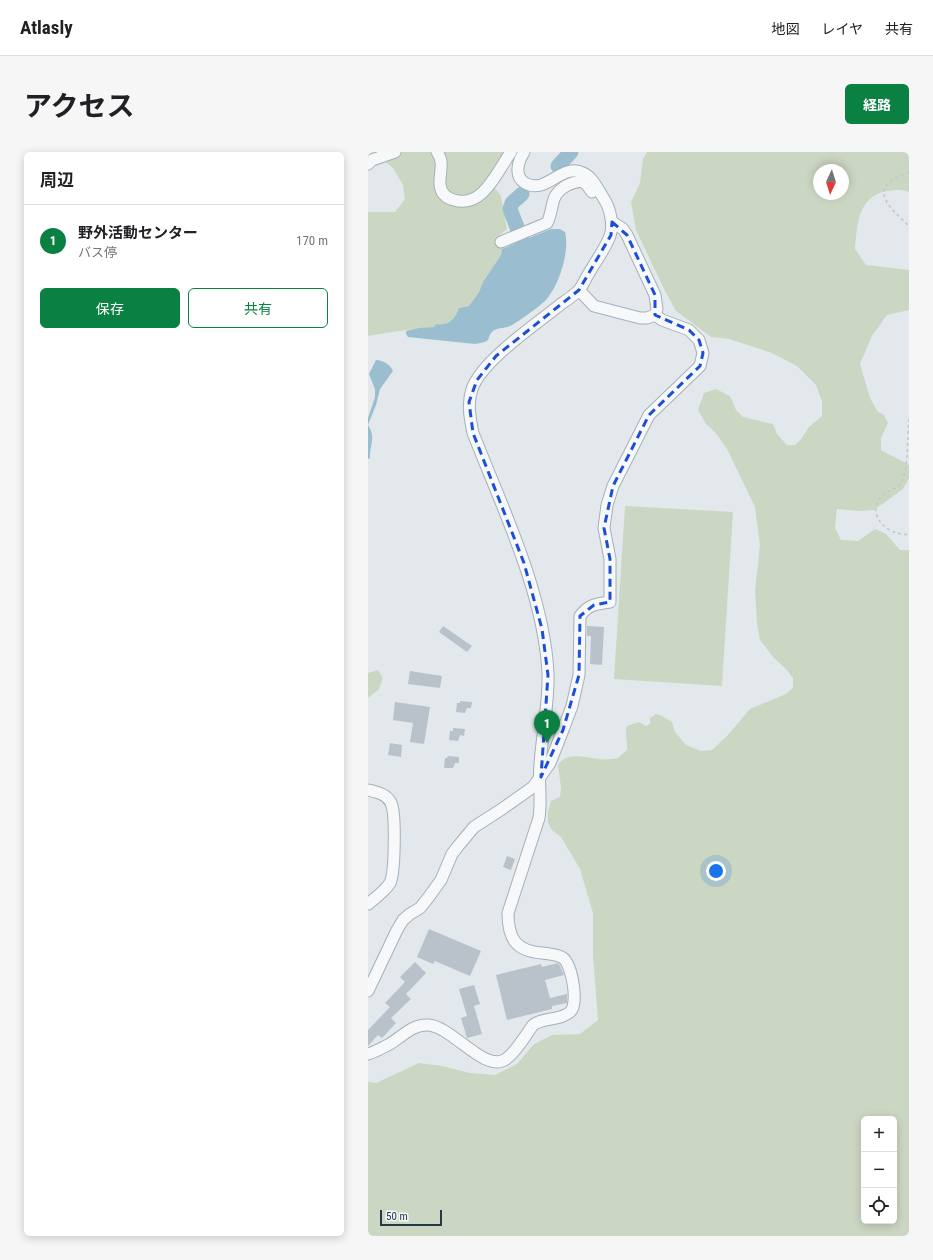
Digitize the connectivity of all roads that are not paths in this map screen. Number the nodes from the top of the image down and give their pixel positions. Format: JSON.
{"nodes":[{"id":1,"x":395,"y":152,"type":"edge"},
{"id":2,"x":438,"y":152,"type":"edge"},
{"id":3,"x":511,"y":152,"type":"edge"},
{"id":4,"x":524,"y":152,"type":"edge"},
{"id":5,"x":368,"y":164,"type":"edge"},
{"id":6,"x":606,"y":202,"type":"junction"},
{"id":7,"x":612,"y":222,"type":"junction"},
{"id":8,"x":501,"y":242,"type":"dead end"},
{"id":9,"x":579,"y":290,"type":"junction"},
{"id":10,"x":655,"y":315,"type":"junction"},
{"id":11,"x":540,"y":777,"type":"junction"},
{"id":12,"x":368,"y":790,"type":"edge"},
{"id":13,"x":368,"y":904,"type":"edge"},
{"id":14,"x":368,"y":991,"type":"edge"},
{"id":15,"x":368,"y":1054,"type":"edge"}],
"edges":[{"from":1,"to":5,"type":"street"},
{"from":2,"to":3,"type":"street"},
{"from":4,"to":6,"type":"street"},
{"from":6,"to":7,"type":"street"},
{"from":6,"to":8,"type":"street"},
{"from":7,"to":9,"type":"street"},
{"from":7,"to":10,"type":"street"},
{"from":9,"to":10,"type":"street"},
{"from":9,"to":11,"type":"street"},
{"from":10,"to":11,"type":"street"},
{"from":11,"to":14,"type":"street"},
{"from":11,"to":15,"type":"street"},
{"from":12,"to":13,"type":"street"}]}
